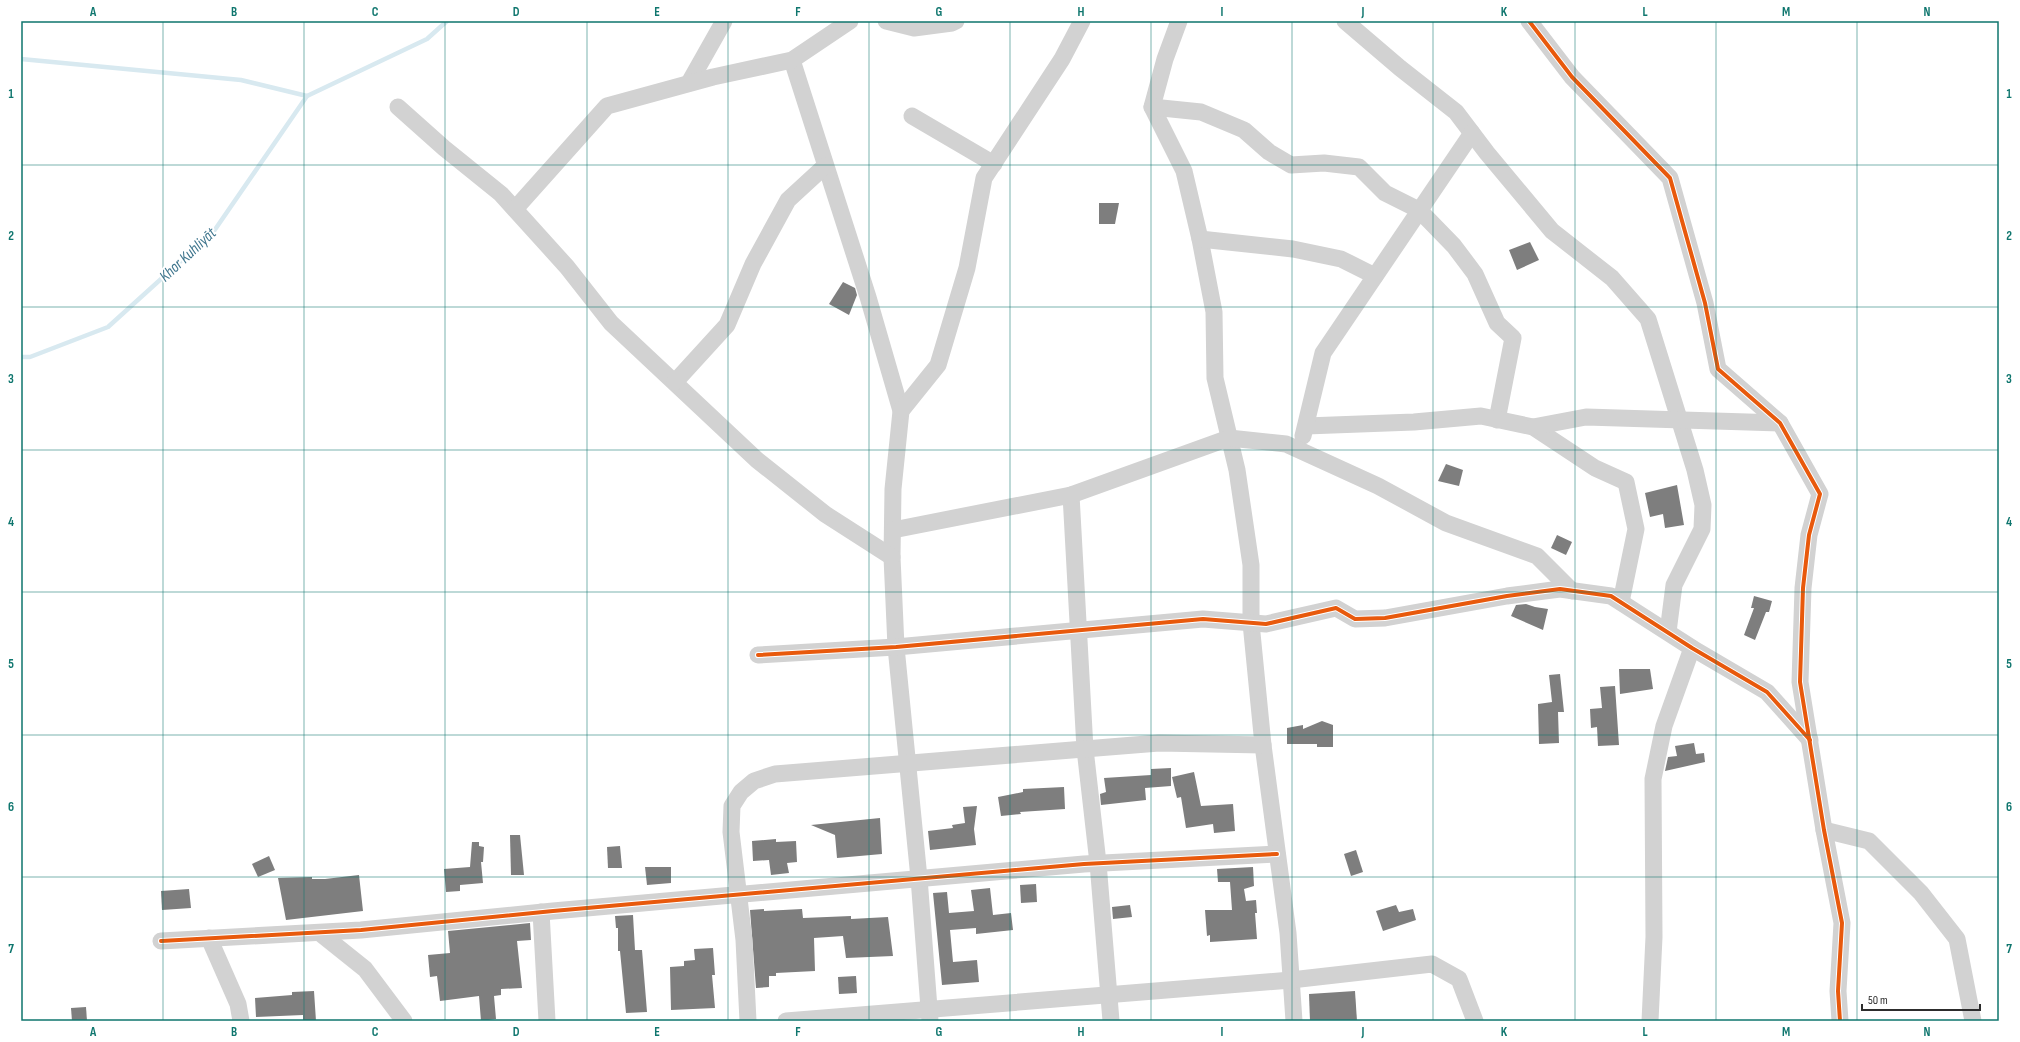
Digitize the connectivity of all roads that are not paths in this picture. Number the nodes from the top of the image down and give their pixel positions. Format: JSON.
{"nodes":[{"id":1,"x":724,"y":21,"type":"edge"},
{"id":2,"x":850,"y":21,"type":"edge"},
{"id":3,"x":886,"y":21,"type":"edge"},
{"id":4,"x":956,"y":21,"type":"edge"},
{"id":5,"x":1082,"y":21,"type":"edge"},
{"id":6,"x":1179,"y":21,"type":"edge"},
{"id":7,"x":1345,"y":21,"type":"edge"},
{"id":8,"x":1529,"y":21,"type":"edge"},
{"id":9,"x":792,"y":60,"type":"junction"},
{"id":10,"x":689,"y":83,"type":"junction"},
{"id":11,"x":398,"y":107,"type":"dead end"},
{"id":12,"x":1152,"y":107,"type":"junction"},
{"id":13,"x":912,"y":116,"type":"dead end"},
{"id":14,"x":1472,"y":133,"type":"junction"},
{"id":15,"x":994,"y":164,"type":"junction"},
{"id":16,"x":825,"y":166,"type":"junction"},
{"id":17,"x":514,"y":209,"type":"junction"},
{"id":18,"x":1420,"y":210,"type":"junction"},
{"id":19,"x":1200,"y":239,"type":"junction"},
{"id":20,"x":1375,"y":276,"type":"junction"},
{"id":21,"x":675,"y":382,"type":"junction"},
{"id":22,"x":901,"y":411,"type":"junction"},
{"id":23,"x":1497,"y":420,"type":"junction"},
{"id":24,"x":1680,"y":420,"type":"junction"},
{"id":25,"x":1780,"y":423,"type":"junction"},
{"id":26,"x":1306,"y":426,"type":"junction"},
{"id":27,"x":1533,"y":427,"type":"junction"},
{"id":28,"x":1230,"y":438,"type":"junction"},
{"id":29,"x":1300,"y":450,"type":"junction"},
{"id":30,"x":1071,"y":495,"type":"junction"},
{"id":31,"x":893,"y":530,"type":"junction"},
{"id":32,"x":892,"y":557,"type":"junction"},
{"id":33,"x":1572,"y":591,"type":"junction"},
{"id":34,"x":1621,"y":602,"type":"junction"},
{"id":35,"x":1251,"y":623,"type":"junction"},
{"id":36,"x":1079,"y":630,"type":"junction"},
{"id":37,"x":1668,"y":632,"type":"junction"},
{"id":38,"x":896,"y":647,"type":"junction"},
{"id":39,"x":1692,"y":648,"type":"junction"},
{"id":40,"x":758,"y":656,"type":"dead end"},
{"id":41,"x":1810,"y":740,"type":"junction"},
{"id":42,"x":1263,"y":745,"type":"junction"},
{"id":43,"x":1085,"y":749,"type":"junction"},
{"id":44,"x":908,"y":764,"type":"junction"},
{"id":45,"x":1824,"y":830,"type":"junction"},
{"id":46,"x":1277,"y":854,"type":"junction"},
{"id":47,"x":1098,"y":863,"type":"junction"},
{"id":48,"x":919,"y":878,"type":"junction"},
{"id":49,"x":739,"y":894,"type":"junction"},
{"id":50,"x":541,"y":912,"type":"junction"},
{"id":51,"x":320,"y":932,"type":"junction"},
{"id":52,"x":209,"y":938,"type":"junction"},
{"id":53,"x":161,"y":941,"type":"dead end"},
{"id":54,"x":1291,"y":980,"type":"junction"},
{"id":55,"x":1110,"y":995,"type":"junction"},
{"id":56,"x":930,"y":1015,"type":"edge"},
{"id":57,"x":241,"y":1021,"type":"edge"},
{"id":58,"x":404,"y":1021,"type":"edge"},
{"id":59,"x":547,"y":1021,"type":"edge"},
{"id":60,"x":748,"y":1021,"type":"edge"},
{"id":61,"x":786,"y":1021,"type":"edge"},
{"id":62,"x":1111,"y":1021,"type":"edge"},
{"id":63,"x":1294,"y":1021,"type":"edge"},
{"id":64,"x":1475,"y":1021,"type":"edge"},
{"id":65,"x":1650,"y":1021,"type":"edge"},
{"id":66,"x":1840,"y":1021,"type":"edge"},
{"id":67,"x":1973,"y":1021,"type":"edge"}],
"edges":[{"from":1,"to":10,"type":"street"},
{"from":2,"to":9,"type":"street"},
{"from":3,"to":4,"type":"street"},
{"from":5,"to":15,"type":"street"},
{"from":6,"to":12,"type":"street"},
{"from":7,"to":14,"type":"street"},
{"from":8,"to":25,"type":"street"},
{"from":9,"to":10,"type":"street"},
{"from":9,"to":16,"type":"street"},
{"from":10,"to":17,"type":"street"},
{"from":11,"to":17,"type":"street"},
{"from":12,"to":18,"type":"street"},
{"from":12,"to":19,"type":"street"},
{"from":13,"to":15,"type":"street"},
{"from":14,"to":18,"type":"street"},
{"from":14,"to":24,"type":"street"},
{"from":15,"to":22,"type":"street"},
{"from":16,"to":21,"type":"street"},
{"from":16,"to":22,"type":"street"},
{"from":17,"to":21,"type":"street"},
{"from":18,"to":20,"type":"street"},
{"from":18,"to":23,"type":"street"},
{"from":19,"to":20,"type":"street"},
{"from":19,"to":28,"type":"street"},
{"from":20,"to":26,"type":"street"},
{"from":21,"to":32,"type":"street"},
{"from":22,"to":31,"type":"street"},
{"from":23,"to":26,"type":"street"},
{"from":23,"to":27,"type":"street"},
{"from":24,"to":25,"type":"street"},
{"from":24,"to":27,"type":"street"},
{"from":24,"to":37,"type":"street"},
{"from":25,"to":41,"type":"street"},
{"from":26,"to":29,"type":"street"},
{"from":27,"to":34,"type":"street"},
{"from":28,"to":29,"type":"street"},
{"from":28,"to":30,"type":"street"},
{"from":28,"to":35,"type":"street"},
{"from":29,"to":33,"type":"street"},
{"from":30,"to":31,"type":"street"},
{"from":30,"to":36,"type":"street"},
{"from":31,"to":32,"type":"street"},
{"from":32,"to":38,"type":"street"},
{"from":33,"to":34,"type":"street"},
{"from":33,"to":35,"type":"street"},
{"from":34,"to":37,"type":"street"},
{"from":35,"to":36,"type":"street"},
{"from":35,"to":42,"type":"street"},
{"from":36,"to":38,"type":"street"},
{"from":36,"to":43,"type":"street"},
{"from":37,"to":39,"type":"street"},
{"from":38,"to":40,"type":"street"},
{"from":38,"to":44,"type":"street"},
{"from":39,"to":41,"type":"street"},
{"from":39,"to":65,"type":"street"},
{"from":41,"to":45,"type":"street"},
{"from":42,"to":43,"type":"street"},
{"from":42,"to":46,"type":"street"},
{"from":43,"to":44,"type":"street"},
{"from":43,"to":47,"type":"street"},
{"from":44,"to":48,"type":"street"},
{"from":44,"to":49,"type":"street"},
{"from":45,"to":66,"type":"street"},
{"from":45,"to":67,"type":"street"},
{"from":46,"to":47,"type":"street"},
{"from":46,"to":54,"type":"street"},
{"from":47,"to":48,"type":"street"},
{"from":47,"to":55,"type":"street"},
{"from":48,"to":49,"type":"street"},
{"from":48,"to":56,"type":"street"},
{"from":49,"to":50,"type":"street"},
{"from":49,"to":60,"type":"street"},
{"from":50,"to":51,"type":"street"},
{"from":50,"to":59,"type":"street"},
{"from":51,"to":52,"type":"street"},
{"from":51,"to":58,"type":"street"},
{"from":52,"to":53,"type":"street"},
{"from":52,"to":57,"type":"street"},
{"from":54,"to":55,"type":"street"},
{"from":54,"to":63,"type":"street"},
{"from":54,"to":64,"type":"street"},
{"from":55,"to":56,"type":"street"},
{"from":55,"to":62,"type":"street"},
{"from":56,"to":61,"type":"street"}]}
